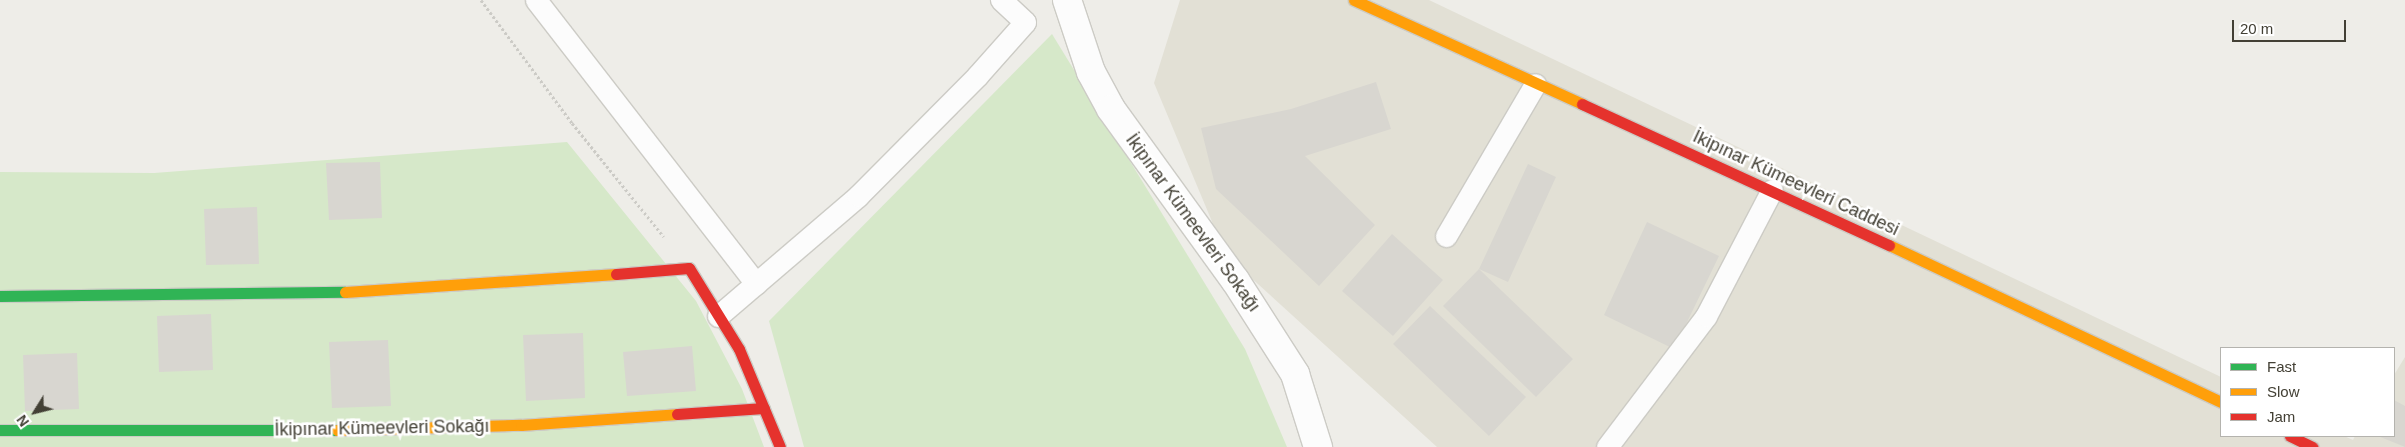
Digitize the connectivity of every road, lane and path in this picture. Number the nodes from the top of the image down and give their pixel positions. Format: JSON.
{"nodes":[{"id":1,"x":481,"y":0,"type":"edge"},
{"id":2,"x":536,"y":0,"type":"edge"},
{"id":3,"x":1002,"y":0,"type":"edge"},
{"id":4,"x":1067,"y":0,"type":"edge"},
{"id":5,"x":1354,"y":0,"type":"edge"},
{"id":6,"x":1535,"y":84,"type":"junction"},
{"id":7,"x":1772,"y":190,"type":"junction"},
{"id":8,"x":1446,"y":236,"type":"dead end"},
{"id":9,"x":689,"y":268,"type":"junction"},
{"id":10,"x":756,"y":284,"type":"junction"},
{"id":11,"x":0,"y":296,"type":"edge"},
{"id":12,"x":718,"y":316,"type":"junction"},
{"id":13,"x":2220,"y":402,"type":"edge"},
{"id":14,"x":764,"y":408,"type":"junction"},
{"id":15,"x":0,"y":430,"type":"edge"},
{"id":16,"x":2292,"y":437,"type":"edge"},
{"id":17,"x":780,"y":447,"type":"edge"},
{"id":18,"x":1318,"y":447,"type":"edge"},
{"id":19,"x":1607,"y":447,"type":"edge"},
{"id":20,"x":2313,"y":447,"type":"edge"}],
"edges":[{"from":1,"to":9,"type":"path"},
{"from":2,"to":10,"type":"lane"},
{"from":3,"to":10,"type":"lane"},
{"from":4,"to":18,"type":"street","name":"İkipınar Kümeevleri Sokağı"},
{"from":5,"to":6,"type":"street","name":"İkipınar Kümeevleri Caddesi"},
{"from":6,"to":7,"type":"street","name":"İkipınar Kümeevleri Caddesi"},
{"from":6,"to":8,"type":"lane"},
{"from":7,"to":13,"type":"street","name":"İkipınar Kümeevleri Caddesi"},
{"from":7,"to":19,"type":"lane"},
{"from":9,"to":11,"type":"street"},
{"from":9,"to":12,"type":"street"},
{"from":10,"to":12,"type":"lane"},
{"from":12,"to":14,"type":"street"},
{"from":14,"to":15,"type":"street","name":"İkipınar Kümeevleri Sokağı"},
{"from":14,"to":17,"type":"street"},
{"from":16,"to":20,"type":"street"}]}
